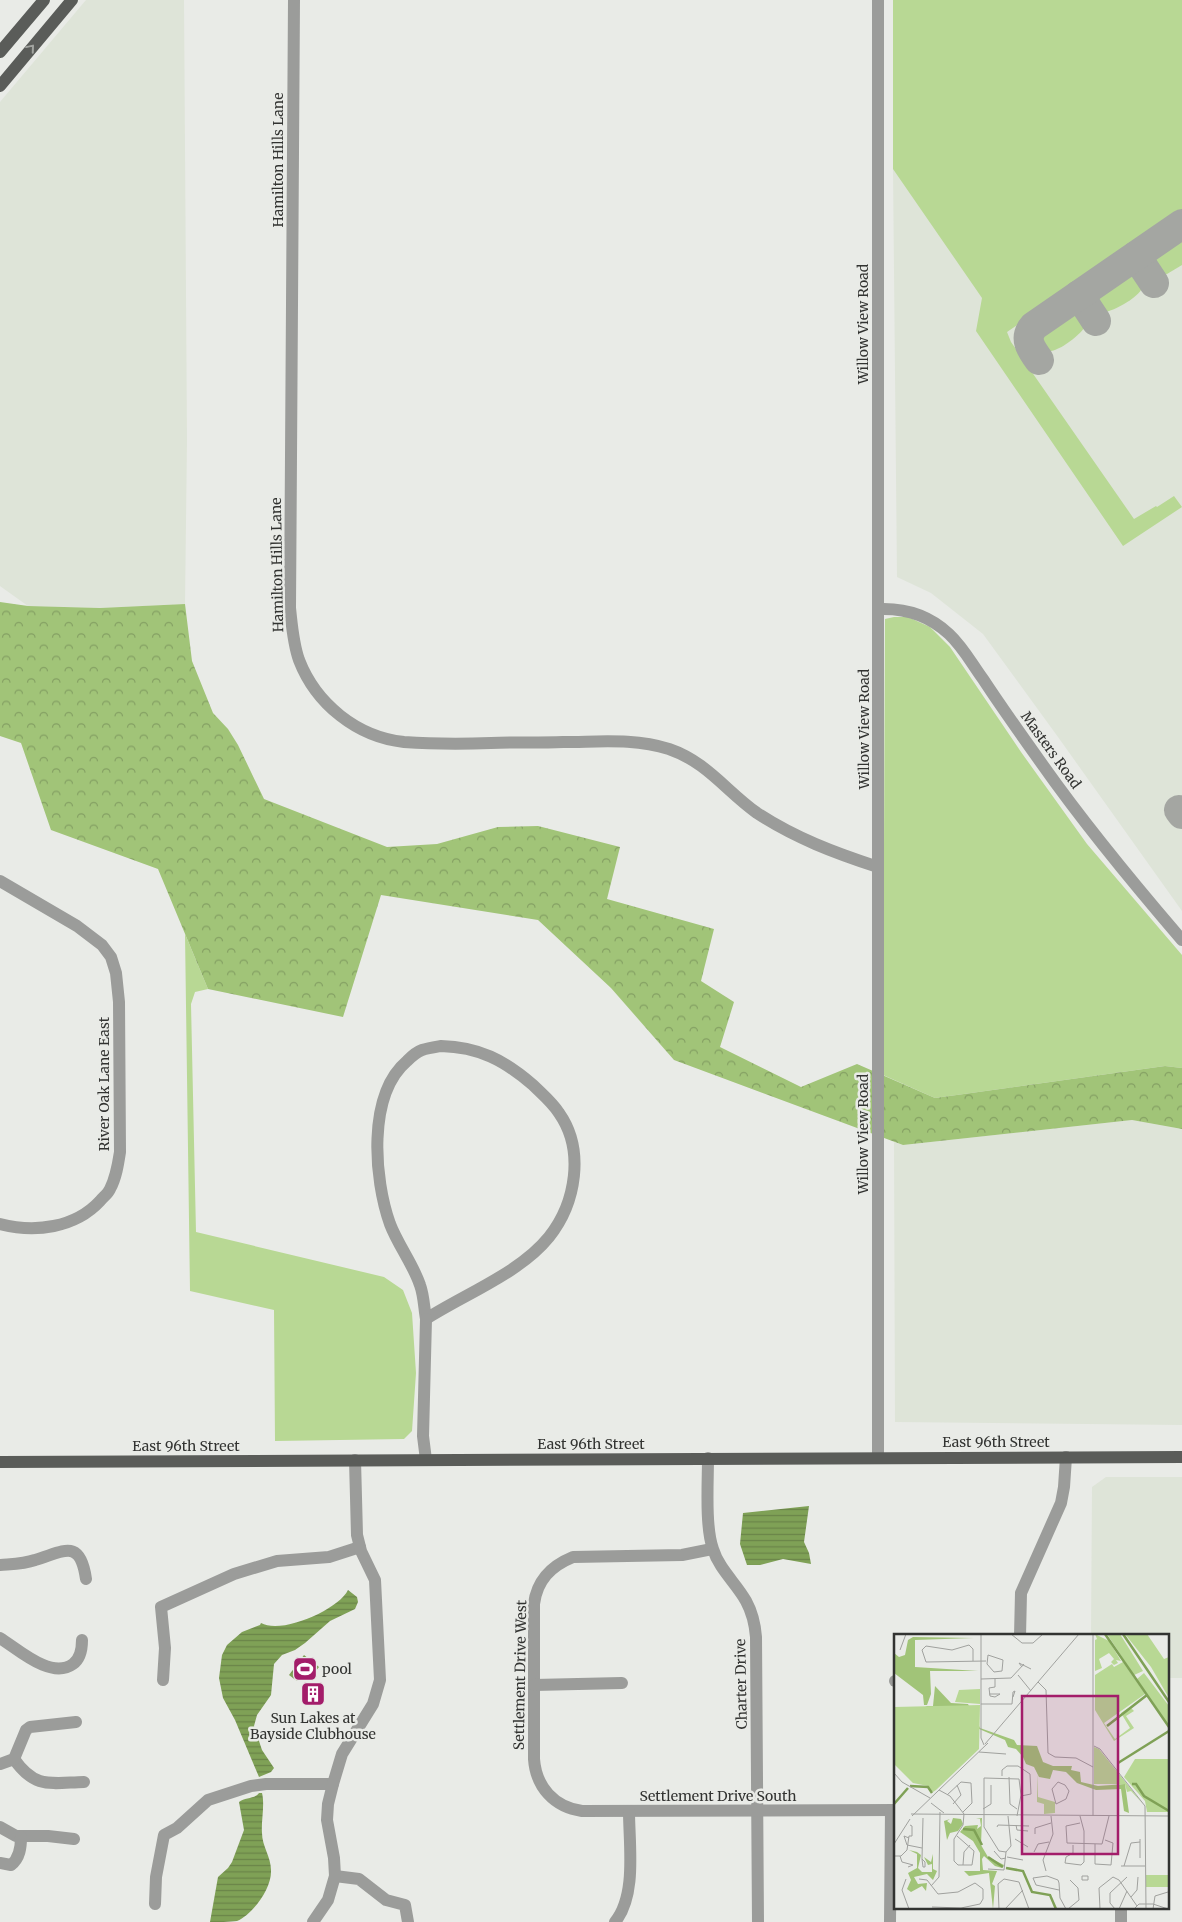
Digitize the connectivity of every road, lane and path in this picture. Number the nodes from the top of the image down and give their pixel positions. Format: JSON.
{"nodes":[{"id":1,"x":44,"y":0,"type":"edge"},
{"id":2,"x":72,"y":0,"type":"edge"},
{"id":3,"x":294,"y":0,"type":"edge"},
{"id":4,"x":878,"y":0,"type":"edge"},
{"id":5,"x":0,"y":52,"type":"edge"},
{"id":6,"x":0,"y":86,"type":"edge"},
{"id":7,"x":879,"y":609,"type":"junction"},
{"id":8,"x":878,"y":867,"type":"junction"},
{"id":9,"x":0,"y":881,"type":"edge"},
{"id":10,"x":1182,"y":940,"type":"edge"},
{"id":11,"x":0,"y":1224,"type":"edge"},
{"id":12,"x":426,"y":1319,"type":"junction"},
{"id":13,"x":1066,"y":1457,"type":"junction"},
{"id":14,"x":1182,"y":1457,"type":"edge"},
{"id":15,"x":708,"y":1458,"type":"junction"},
{"id":16,"x":878,"y":1458,"type":"junction"},
{"id":17,"x":355,"y":1460,"type":"junction"},
{"id":18,"x":426,"y":1460,"type":"junction"},
{"id":19,"x":0,"y":1462,"type":"edge"},
{"id":20,"x":360,"y":1547,"type":"junction"},
{"id":21,"x":712,"y":1549,"type":"junction"},
{"id":22,"x":0,"y":1565,"type":"edge"},
{"id":23,"x":86,"y":1579,"type":"dead end"},
{"id":24,"x":1020,"y":1634,"type":"edge"},
{"id":25,"x":0,"y":1638,"type":"edge"},
{"id":26,"x":82,"y":1640,"type":"dead end"},
{"id":27,"x":163,"y":1680,"type":"dead end"},
{"id":28,"x":622,"y":1684,"type":"dead end"},
{"id":29,"x":534,"y":1685,"type":"junction"},
{"id":30,"x":76,"y":1722,"type":"dead end"},
{"id":31,"x":14,"y":1759,"type":"junction"},
{"id":32,"x":0,"y":1764,"type":"edge"},
{"id":33,"x":84,"y":1782,"type":"dead end"},
{"id":34,"x":333,"y":1784,"type":"junction"},
{"id":35,"x":546,"y":1792,"type":"joint"},
{"id":36,"x":894,"y":1810,"type":"edge"},
{"id":37,"x":629,"y":1811,"type":"junction"},
{"id":38,"x":758,"y":1811,"type":"junction"},
{"id":39,"x":0,"y":1827,"type":"edge"},
{"id":40,"x":21,"y":1837,"type":"junction"},
{"id":41,"x":74,"y":1839,"type":"dead end"},
{"id":42,"x":0,"y":1863,"type":"edge"},
{"id":43,"x":335,"y":1876,"type":"junction"},
{"id":44,"x":155,"y":1904,"type":"dead end"},
{"id":45,"x":313,"y":1922,"type":"edge"},
{"id":46,"x":408,"y":1922,"type":"edge"},
{"id":47,"x":615,"y":1922,"type":"edge"},
{"id":48,"x":758,"y":1922,"type":"edge"},
{"id":49,"x":890,"y":1922,"type":"edge"}],
"edges":[{"from":1,"to":5,"type":"main road"},
{"from":6,"to":2,"type":"main road","one_way":true},
{"from":3,"to":8,"type":"street","name":"Hamilton Hills Lane"},
{"from":4,"to":7,"type":"street","name":"Willow View Road"},
{"from":7,"to":8,"type":"street","name":"Willow View Road"},
{"from":7,"to":10,"type":"street","name":"Masters Road"},
{"from":8,"to":16,"type":"street","name":"Willow View Road"},
{"from":9,"to":11,"type":"street","name":"River Oak Lane East"},
{"from":12,"to":12,"type":"street"},
{"from":12,"to":18,"type":"street"},
{"from":13,"to":14,"type":"main road","name":"East 96th Street"},
{"from":13,"to":16,"type":"main road","name":"East 96th Street"},
{"from":13,"to":24,"type":"street"},
{"from":15,"to":16,"type":"main road","name":"East 96th Street"},
{"from":15,"to":18,"type":"main road","name":"East 96th Street"},
{"from":15,"to":21,"type":"street","name":"Charter Drive"},
{"from":17,"to":18,"type":"main road","name":"East 96th Street"},
{"from":17,"to":19,"type":"main road","name":"East 96th Street"},
{"from":17,"to":20,"type":"street"},
{"from":20,"to":27,"type":"street"},
{"from":20,"to":34,"type":"street"},
{"from":21,"to":29,"type":"street","name":"Settlement Drive West"},
{"from":21,"to":38,"type":"street","name":"Charter Drive"},
{"from":22,"to":23,"type":"street"},
{"from":25,"to":26,"type":"street"},
{"from":28,"to":29,"type":"street"},
{"from":29,"to":35,"type":"street","name":"Settlement Drive West"},
{"from":30,"to":31,"type":"street"},
{"from":31,"to":32,"type":"street"},
{"from":31,"to":33,"type":"street"},
{"from":34,"to":43,"type":"street"},
{"from":34,"to":44,"type":"street"},
{"from":35,"to":37,"type":"street","name":"Settlement Drive South"},
{"from":36,"to":38,"type":"street","name":"Settlement Drive South"},
{"from":36,"to":49,"type":"street"},
{"from":37,"to":38,"type":"street","name":"Settlement Drive South"},
{"from":37,"to":47,"type":"street"},
{"from":38,"to":48,"type":"street","name":"Charter Drive"},
{"from":39,"to":40,"type":"street"},
{"from":40,"to":41,"type":"street"},
{"from":40,"to":42,"type":"street"},
{"from":43,"to":45,"type":"street"},
{"from":43,"to":46,"type":"street"}]}
